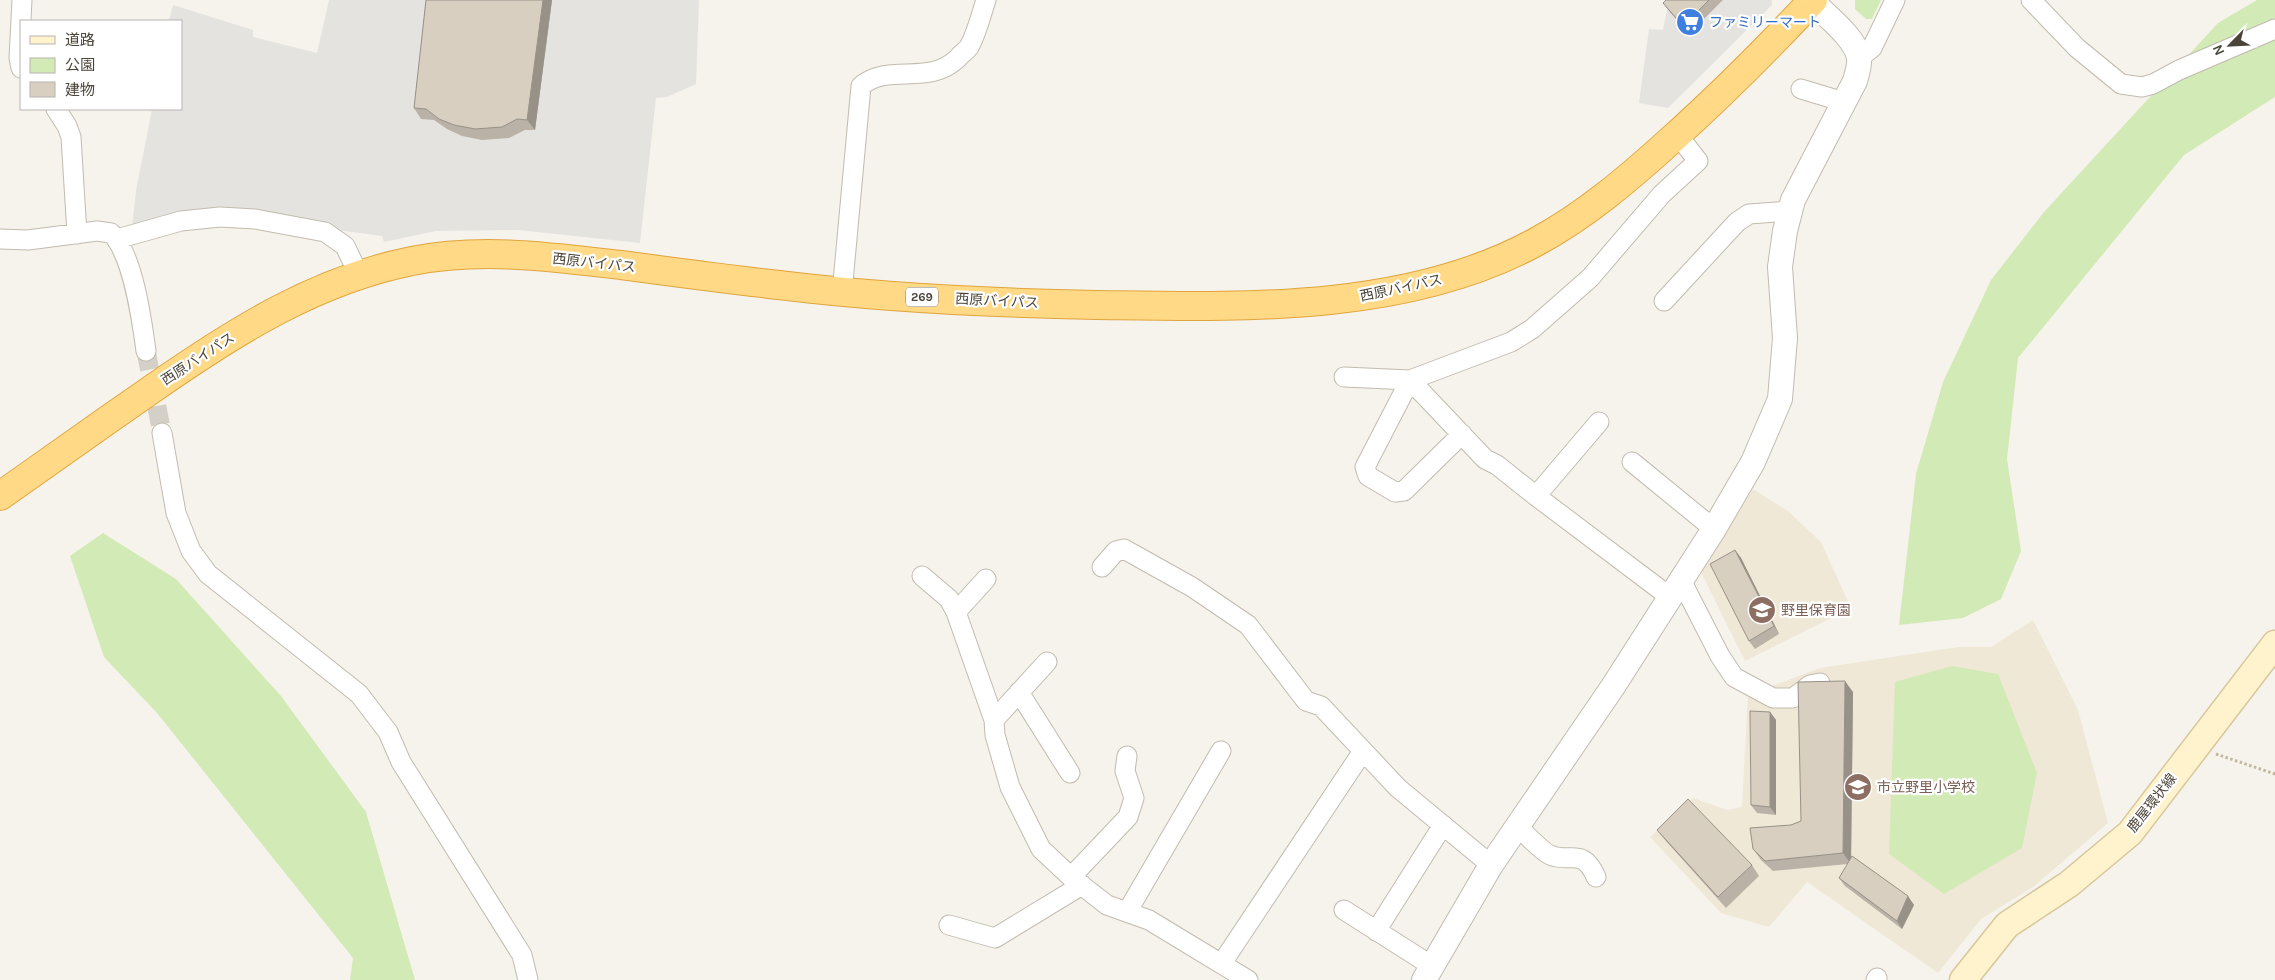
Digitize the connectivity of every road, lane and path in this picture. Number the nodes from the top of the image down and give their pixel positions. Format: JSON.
{"nodes":[{"id":1,"x":22,"y":0,"type":"edge"},
{"id":2,"x":986,"y":0,"type":"edge"},
{"id":3,"x":1812,"y":0,"type":"edge"},
{"id":4,"x":1895,"y":0,"type":"edge"},
{"id":5,"x":2031,"y":0,"type":"edge"},
{"id":6,"x":21,"y":20,"type":"edge"},
{"id":7,"x":2275,"y":28,"type":"edge"},
{"id":8,"x":20,"y":39,"type":"edge"},
{"id":9,"x":1859,"y":58,"type":"junction"},
{"id":10,"x":20,"y":63,"type":"edge"},
{"id":11,"x":1801,"y":89,"type":"dead end"},
{"id":12,"x":1844,"y":102,"type":"junction"},
{"id":13,"x":57,"y":110,"type":"edge"},
{"id":14,"x":1677,"y":134,"type":"junction"},
{"id":15,"x":1790,"y":211,"type":"junction"},
{"id":16,"x":77,"y":234,"type":"junction"},
{"id":17,"x":0,"y":239,"type":"edge"},
{"id":18,"x":117,"y":240,"type":"junction"},
{"id":19,"x":359,"y":275,"type":"junction"},
{"id":20,"x":842,"y":293,"type":"junction"},
{"id":21,"x":1664,"y":301,"type":"dead end"},
{"id":22,"x":146,"y":351,"type":"tunnel mouth"},
{"id":23,"x":1344,"y":377,"type":"dead end"},
{"id":24,"x":1410,"y":380,"type":"junction"},
{"id":25,"x":1599,"y":422,"type":"dead end"},
{"id":26,"x":162,"y":434,"type":"tunnel mouth"},
{"id":27,"x":1462,"y":434,"type":"junction"},
{"id":28,"x":1632,"y":462,"type":"dead end"},
{"id":29,"x":0,"y":496,"type":"edge"},
{"id":30,"x":1536,"y":496,"type":"junction"},
{"id":31,"x":1714,"y":529,"type":"junction"},
{"id":32,"x":1102,"y":567,"type":"dead end"},
{"id":33,"x":922,"y":576,"type":"dead end"},
{"id":34,"x":986,"y":579,"type":"dead end"},
{"id":35,"x":1676,"y":588,"type":"junction"},
{"id":36,"x":956,"y":612,"type":"junction"},
{"id":37,"x":2275,"y":644,"type":"edge"},
{"id":38,"x":1047,"y":662,"type":"dead end"},
{"id":39,"x":1822,"y":682,"type":"edge"},
{"id":40,"x":1020,"y":692,"type":"junction"},
{"id":41,"x":994,"y":720,"type":"junction"},
{"id":42,"x":2195,"y":747,"type":"junction"},
{"id":43,"x":1222,"y":751,"type":"dead end"},
{"id":44,"x":1364,"y":751,"type":"junction"},
{"id":45,"x":1127,"y":756,"type":"dead end"},
{"id":46,"x":1070,"y":773,"type":"dead end"},
{"id":47,"x":2275,"y":774,"type":"edge"},
{"id":48,"x":1443,"y":825,"type":"junction"},
{"id":49,"x":1517,"y":826,"type":"junction"},
{"id":50,"x":1491,"y":865,"type":"junction"},
{"id":51,"x":1596,"y":877,"type":"dead end"},
{"id":52,"x":1076,"y":881,"type":"junction"},
{"id":53,"x":1344,"y":910,"type":"dead end"},
{"id":54,"x":1126,"y":912,"type":"junction"},
{"id":55,"x":949,"y":925,"type":"dead end"},
{"id":56,"x":1376,"y":931,"type":"junction"},
{"id":57,"x":1222,"y":963,"type":"junction"},
{"id":58,"x":1428,"y":973,"type":"edge"},
{"id":59,"x":528,"y":980,"type":"edge"},
{"id":60,"x":1248,"y":980,"type":"edge"},
{"id":61,"x":1963,"y":980,"type":"edge"}],
"edges":[{"from":1,"to":6,"type":"street"},
{"from":2,"to":20,"type":"street"},
{"from":3,"to":9,"type":"street"},
{"from":3,"to":14,"type":"highway","name":"西原バイパス","number":"269"},
{"from":4,"to":9,"type":"street"},
{"from":5,"to":7,"type":"street"},
{"from":8,"to":10,"type":"street"},
{"from":9,"to":12,"type":"street"},
{"from":11,"to":12,"type":"street"},
{"from":12,"to":15,"type":"street"},
{"from":13,"to":16,"type":"street"},
{"from":14,"to":20,"type":"highway","name":"西原バイパス","number":"269"},
{"from":14,"to":24,"type":"street"},
{"from":15,"to":21,"type":"street"},
{"from":15,"to":31,"type":"street"},
{"from":16,"to":17,"type":"street"},
{"from":16,"to":18,"type":"street"},
{"from":18,"to":19,"type":"street"},
{"from":18,"to":22,"type":"street"},
{"from":19,"to":20,"type":"highway","name":"西原バイパス","number":"269"},
{"from":19,"to":29,"type":"highway","name":"西原バイパス","number":"269"},
{"from":23,"to":24,"type":"street"},
{"from":24,"to":27,"type":"street"},
{"from":24,"to":27,"type":"street"},
{"from":25,"to":30,"type":"street"},
{"from":26,"to":59,"type":"street"},
{"from":27,"to":30,"type":"street"},
{"from":28,"to":31,"type":"street"},
{"from":30,"to":35,"type":"street"},
{"from":31,"to":35,"type":"street"},
{"from":32,"to":44,"type":"street"},
{"from":33,"to":36,"type":"street"},
{"from":34,"to":36,"type":"street"},
{"from":35,"to":39,"type":"street"},
{"from":35,"to":49,"type":"street"},
{"from":36,"to":41,"type":"street"},
{"from":37,"to":42,"type":"main road","name":"鹿屋環状線"},
{"from":38,"to":40,"type":"street"},
{"from":40,"to":41,"type":"street"},
{"from":40,"to":46,"type":"street"},
{"from":41,"to":52,"type":"street"},
{"from":42,"to":47,"type":"path"},
{"from":42,"to":61,"type":"main road","name":"鹿屋環状線"},
{"from":43,"to":54,"type":"street"},
{"from":44,"to":48,"type":"street"},
{"from":44,"to":57,"type":"street"},
{"from":45,"to":52,"type":"street"},
{"from":48,"to":50,"type":"street"},
{"from":48,"to":56,"type":"street"},
{"from":49,"to":50,"type":"street"},
{"from":49,"to":51,"type":"street"},
{"from":50,"to":58,"type":"street"},
{"from":52,"to":54,"type":"street"},
{"from":52,"to":55,"type":"street"},
{"from":53,"to":56,"type":"street"},
{"from":54,"to":57,"type":"street"},
{"from":56,"to":58,"type":"street"},
{"from":57,"to":60,"type":"street"}]}
